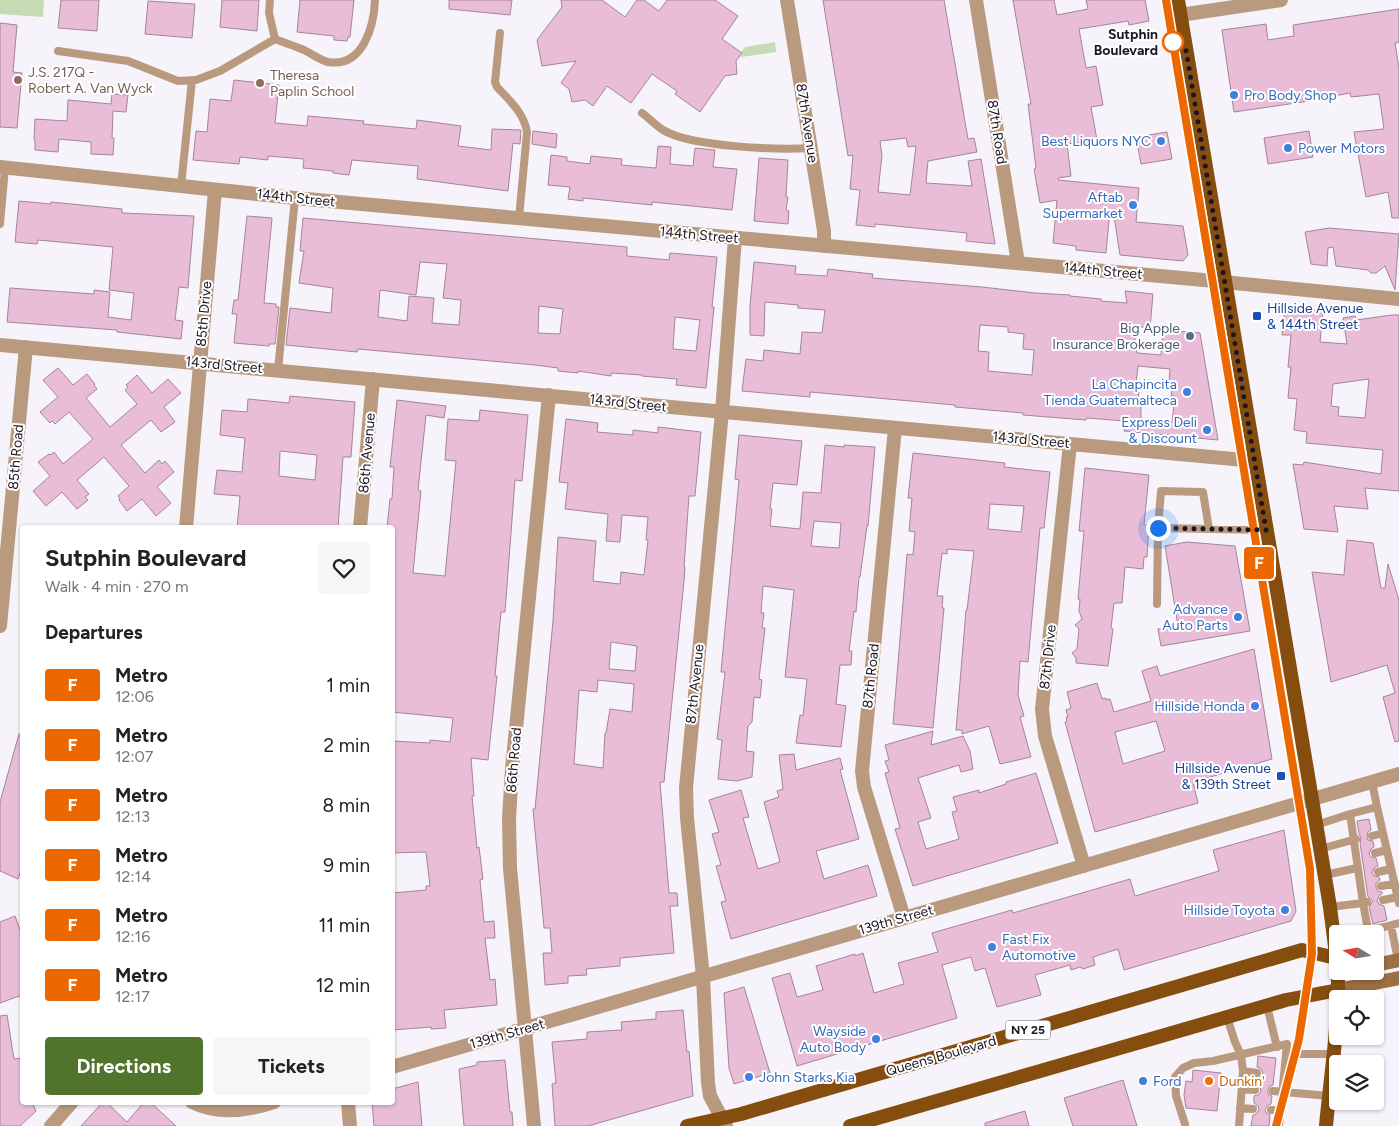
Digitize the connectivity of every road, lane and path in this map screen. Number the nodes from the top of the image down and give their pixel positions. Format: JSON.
{"nodes":[{"id":1,"x":270,"y":0,"type":"edge"},
{"id":2,"x":375,"y":0,"type":"edge"},
{"id":3,"x":787,"y":0,"type":"edge"},
{"id":4,"x":976,"y":0,"type":"edge"},
{"id":5,"x":1178,"y":0,"type":"edge"},
{"id":6,"x":1280,"y":0,"type":"edge"},
{"id":7,"x":1180,"y":15,"type":"junction"},
{"id":8,"x":500,"y":33,"type":"dead end"},
{"id":9,"x":275,"y":39,"type":"junction"},
{"id":10,"x":58,"y":51,"type":"dead end"},
{"id":11,"x":192,"y":80,"type":"junction"},
{"id":12,"x":642,"y":113,"type":"dead end"},
{"id":13,"x":811,"y":148,"type":"junction"},
{"id":14,"x":3,"y":167,"type":"edge"},
{"id":15,"x":181,"y":186,"type":"junction"},
{"id":16,"x":215,"y":190,"type":"junction"},
{"id":17,"x":295,"y":198,"type":"junction"},
{"id":18,"x":519,"y":218,"type":"junction"},
{"id":19,"x":0,"y":224,"type":"edge"},
{"id":20,"x":735,"y":238,"type":"junction"},
{"id":21,"x":824,"y":246,"type":"junction"},
{"id":22,"x":1018,"y":263,"type":"junction"},
{"id":23,"x":1225,"y":283,"type":"junction"},
{"id":24,"x":1399,"y":299,"type":"edge"},
{"id":25,"x":0,"y":345,"type":"edge"},
{"id":26,"x":26,"y":347,"type":"junction"},
{"id":27,"x":200,"y":363,"type":"junction"},
{"id":28,"x":278,"y":370,"type":"junction"},
{"id":29,"x":373,"y":379,"type":"junction"},
{"id":30,"x":549,"y":395,"type":"junction"},
{"id":31,"x":722,"y":412,"type":"junction"},
{"id":32,"x":895,"y":428,"type":"junction"},
{"id":33,"x":1070,"y":444,"type":"junction"},
{"id":34,"x":1255,"y":461,"type":"junction"},
{"id":35,"x":186,"y":525,"type":"edge"},
{"id":36,"x":360,"y":525,"type":"edge"},
{"id":37,"x":1158,"y":528,"type":"junction"},
{"id":38,"x":1209,"y":529,"type":"junction"},
{"id":39,"x":1266,"y":530,"type":"junction"},
{"id":40,"x":1157,"y":604,"type":"dead end"},
{"id":41,"x":0,"y":626,"type":"edge"},
{"id":42,"x":1399,"y":774,"type":"edge"},
{"id":43,"x":1372,"y":782,"type":"junction"},
{"id":44,"x":1312,"y":799,"type":"junction"},
{"id":45,"x":1377,"y":808,"type":"junction"},
{"id":46,"x":1350,"y":814,"type":"junction"},
{"id":47,"x":1316,"y":825,"type":"junction"},
{"id":48,"x":1383,"y":833,"type":"junction"},
{"id":49,"x":1372,"y":836,"type":"dead end"},
{"id":50,"x":1354,"y":840,"type":"junction"},
{"id":51,"x":1320,"y":849,"type":"junction"},
{"id":52,"x":1387,"y":850,"type":"junction"},
{"id":53,"x":1375,"y":853,"type":"dead end"},
{"id":54,"x":1084,"y":866,"type":"junction"},
{"id":55,"x":1391,"y":869,"type":"junction"},
{"id":56,"x":1378,"y":872,"type":"dead end"},
{"id":57,"x":1359,"y":873,"type":"junction"},
{"id":58,"x":1324,"y":874,"type":"junction"},
{"id":59,"x":1395,"y":884,"type":"junction"},
{"id":60,"x":1381,"y":886,"type":"dead end"},
{"id":61,"x":1383,"y":900,"type":"dead end"},
{"id":62,"x":1398,"y":900,"type":"edge"},
{"id":63,"x":1365,"y":902,"type":"junction"},
{"id":64,"x":1330,"y":907,"type":"junction"},
{"id":65,"x":904,"y":918,"type":"junction"},
{"id":66,"x":1332,"y":925,"type":"edge"},
{"id":67,"x":1395,"y":925,"type":"edge"},
{"id":68,"x":1329,"y":956,"type":"edge"},
{"id":69,"x":1399,"y":960,"type":"edge"},
{"id":70,"x":1384,"y":963,"type":"edge"},
{"id":71,"x":703,"y":977,"type":"junction"},
{"id":72,"x":1399,"y":978,"type":"edge"},
{"id":73,"x":1338,"y":980,"type":"edge"},
{"id":74,"x":1338,"y":990,"type":"joint"},
{"id":75,"x":1329,"y":992,"type":"edge"},
{"id":76,"x":1267,"y":1006,"type":"junction"},
{"id":77,"x":1227,"y":1017,"type":"junction"},
{"id":78,"x":524,"y":1028,"type":"junction"},
{"id":79,"x":1334,"y":1045,"type":"edge"},
{"id":80,"x":1277,"y":1047,"type":"junction"},
{"id":81,"x":1286,"y":1054,"type":"junction"},
{"id":82,"x":1333,"y":1054,"type":"joint"},
{"id":83,"x":1241,"y":1055,"type":"junction"},
{"id":84,"x":395,"y":1066,"type":"edge"},
{"id":85,"x":1243,"y":1071,"type":"junction"},
{"id":86,"x":1257,"y":1072,"type":"dead end"},
{"id":87,"x":1274,"y":1074,"type":"dead end"},
{"id":88,"x":1284,"y":1075,"type":"junction"},
{"id":89,"x":1242,"y":1088,"type":"junction"},
{"id":90,"x":1255,"y":1090,"type":"dead end"},
{"id":91,"x":1272,"y":1091,"type":"dead end"},
{"id":92,"x":1283,"y":1092,"type":"junction"},
{"id":93,"x":1329,"y":1096,"type":"joint"},
{"id":94,"x":69,"y":1105,"type":"edge"},
{"id":95,"x":199,"y":1105,"type":"edge"},
{"id":96,"x":263,"y":1105,"type":"edge"},
{"id":97,"x":348,"y":1105,"type":"edge"},
{"id":98,"x":1240,"y":1108,"type":"junction"},
{"id":99,"x":1253,"y":1109,"type":"dead end"},
{"id":100,"x":1270,"y":1110,"type":"dead end"},
{"id":101,"x":1281,"y":1110,"type":"junction"},
{"id":102,"x":723,"y":1122,"type":"edge"},
{"id":103,"x":1185,"y":1124,"type":"dead end"},
{"id":104,"x":51,"y":1126,"type":"edge"},
{"id":105,"x":350,"y":1126,"type":"edge"},
{"id":106,"x":534,"y":1126,"type":"edge"},
{"id":107,"x":688,"y":1126,"type":"edge"},
{"id":108,"x":850,"y":1126,"type":"edge"},
{"id":109,"x":1239,"y":1126,"type":"edge"},
{"id":110,"x":1279,"y":1126,"type":"edge"},
{"id":111,"x":1326,"y":1126,"type":"edge"}],
"edges":[{"from":1,"to":9,"type":"lane"},
{"from":2,"to":9,"type":"lane"},
{"from":3,"to":13,"type":"street","name":"87th Avenue"},
{"from":4,"to":22,"type":"street","name":"87th Road"},
{"from":5,"to":7,"type":"main road"},
{"from":6,"to":7,"type":"street"},
{"from":7,"to":23,"type":"main road"},
{"from":8,"to":18,"type":"lane"},
{"from":9,"to":11,"type":"lane"},
{"from":10,"to":11,"type":"lane"},
{"from":11,"to":15,"type":"lane"},
{"from":12,"to":13,"type":"lane"},
{"from":13,"to":21,"type":"street","name":"87th Avenue"},
{"from":14,"to":15,"type":"street","name":"144th Street"},
{"from":14,"to":19,"type":"lane"},
{"from":15,"to":16,"type":"street","name":"144th Street"},
{"from":16,"to":17,"type":"street","name":"144th Street"},
{"from":16,"to":27,"type":"street","name":"85th Drive"},
{"from":17,"to":18,"type":"street","name":"144th Street"},
{"from":17,"to":28,"type":"lane"},
{"from":18,"to":20,"type":"street","name":"144th Street"},
{"from":20,"to":21,"type":"street","name":"144th Street"},
{"from":20,"to":31,"type":"street","name":"87th Avenue"},
{"from":21,"to":22,"type":"street","name":"144th Street"},
{"from":22,"to":23,"type":"street","name":"144th Street"},
{"from":23,"to":24,"type":"street","name":"144th Street"},
{"from":23,"to":34,"type":"main road"},
{"from":25,"to":26,"type":"street","name":"143rd Street"},
{"from":26,"to":27,"type":"street","name":"143rd Street"},
{"from":26,"to":41,"type":"street","name":"85th Road"},
{"from":27,"to":28,"type":"street","name":"143rd Street"},
{"from":27,"to":35,"type":"street","name":"85th Drive"},
{"from":28,"to":29,"type":"street","name":"143rd Street"},
{"from":29,"to":30,"type":"street","name":"143rd Street"},
{"from":29,"to":36,"type":"street","name":"86th Avenue"},
{"from":30,"to":31,"type":"street","name":"143rd Street"},
{"from":30,"to":78,"type":"street","name":"86th Road"},
{"from":31,"to":32,"type":"street","name":"143rd Street"},
{"from":31,"to":71,"type":"street","name":"87th Avenue"},
{"from":32,"to":33,"type":"street","name":"143rd Street"},
{"from":32,"to":65,"type":"street","name":"87th Road"},
{"from":33,"to":34,"type":"street","name":"143rd Street"},
{"from":33,"to":54,"type":"street","name":"87th Drive"},
{"from":34,"to":39,"type":"main road"},
{"from":37,"to":38,"type":"lane"},
{"from":37,"to":38,"type":"lane"},
{"from":37,"to":40,"type":"lane"},
{"from":38,"to":39,"type":"lane"},
{"from":39,"to":44,"type":"main road"},
{"from":42,"to":43,"type":"street","name":"139th Street"},
{"from":43,"to":44,"type":"street","name":"139th Street"},
{"from":43,"to":45,"type":"lane"},
{"from":44,"to":47,"type":"main road"},
{"from":44,"to":54,"type":"street","name":"139th Street"},
{"from":45,"to":46,"type":"lane"},
{"from":45,"to":48,"type":"lane"},
{"from":46,"to":47,"type":"lane"},
{"from":46,"to":50,"type":"lane"},
{"from":47,"to":51,"type":"main road"},
{"from":48,"to":49,"type":"lane"},
{"from":48,"to":52,"type":"lane"},
{"from":50,"to":51,"type":"lane"},
{"from":50,"to":57,"type":"lane"},
{"from":51,"to":58,"type":"main road"},
{"from":52,"to":53,"type":"lane"},
{"from":52,"to":55,"type":"lane"},
{"from":54,"to":65,"type":"street","name":"139th Street"},
{"from":55,"to":56,"type":"lane"},
{"from":55,"to":59,"type":"lane"},
{"from":57,"to":58,"type":"lane"},
{"from":57,"to":63,"type":"lane"},
{"from":58,"to":64,"type":"main road"},
{"from":59,"to":60,"type":"lane"},
{"from":59,"to":62,"type":"lane"},
{"from":61,"to":62,"type":"lane"},
{"from":63,"to":64,"type":"lane"},
{"from":63,"to":67,"type":"lane"},
{"from":64,"to":66,"type":"main road"},
{"from":65,"to":71,"type":"street","name":"139th Street"},
{"from":67,"to":69,"type":"lane"},
{"from":68,"to":102,"type":"main road","name":"Queens Boulevard","number":"NY 25"},
{"from":69,"to":70,"type":"main road"},
{"from":71,"to":78,"type":"street","name":"139th Street"},
{"from":71,"to":102,"type":"street","name":"87th Avenue"},
{"from":72,"to":74,"type":"main road"},
{"from":73,"to":74,"type":"main road"},
{"from":75,"to":76,"type":"main road"},
{"from":76,"to":77,"type":"main road"},
{"from":76,"to":80,"type":"lane"},
{"from":77,"to":83,"type":"lane"},
{"from":77,"to":108,"type":"main road"},
{"from":78,"to":84,"type":"street","name":"139th Street"},
{"from":78,"to":106,"type":"street","name":"86th Road"},
{"from":79,"to":82,"type":"main road"},
{"from":80,"to":81,"type":"lane"},
{"from":80,"to":83,"type":"lane"},
{"from":81,"to":82,"type":"lane"},
{"from":81,"to":88,"type":"lane"},
{"from":83,"to":85,"type":"lane"},
{"from":83,"to":103,"type":"lane"},
{"from":85,"to":86,"type":"lane"},
{"from":85,"to":89,"type":"lane"},
{"from":87,"to":88,"type":"lane"},
{"from":88,"to":92,"type":"lane"},
{"from":89,"to":90,"type":"lane"},
{"from":89,"to":98,"type":"lane"},
{"from":91,"to":92,"type":"lane"},
{"from":92,"to":93,"type":"lane"},
{"from":92,"to":101,"type":"lane"},
{"from":93,"to":111,"type":"main road"},
{"from":94,"to":104,"type":"street"},
{"from":95,"to":96,"type":"street"},
{"from":97,"to":105,"type":"street"},
{"from":98,"to":99,"type":"lane"},
{"from":98,"to":109,"type":"lane"},
{"from":100,"to":101,"type":"lane"},
{"from":101,"to":110,"type":"lane"},
{"from":102,"to":107,"type":"main road","name":"Queens Boulevard","number":"NY 25"}]}
